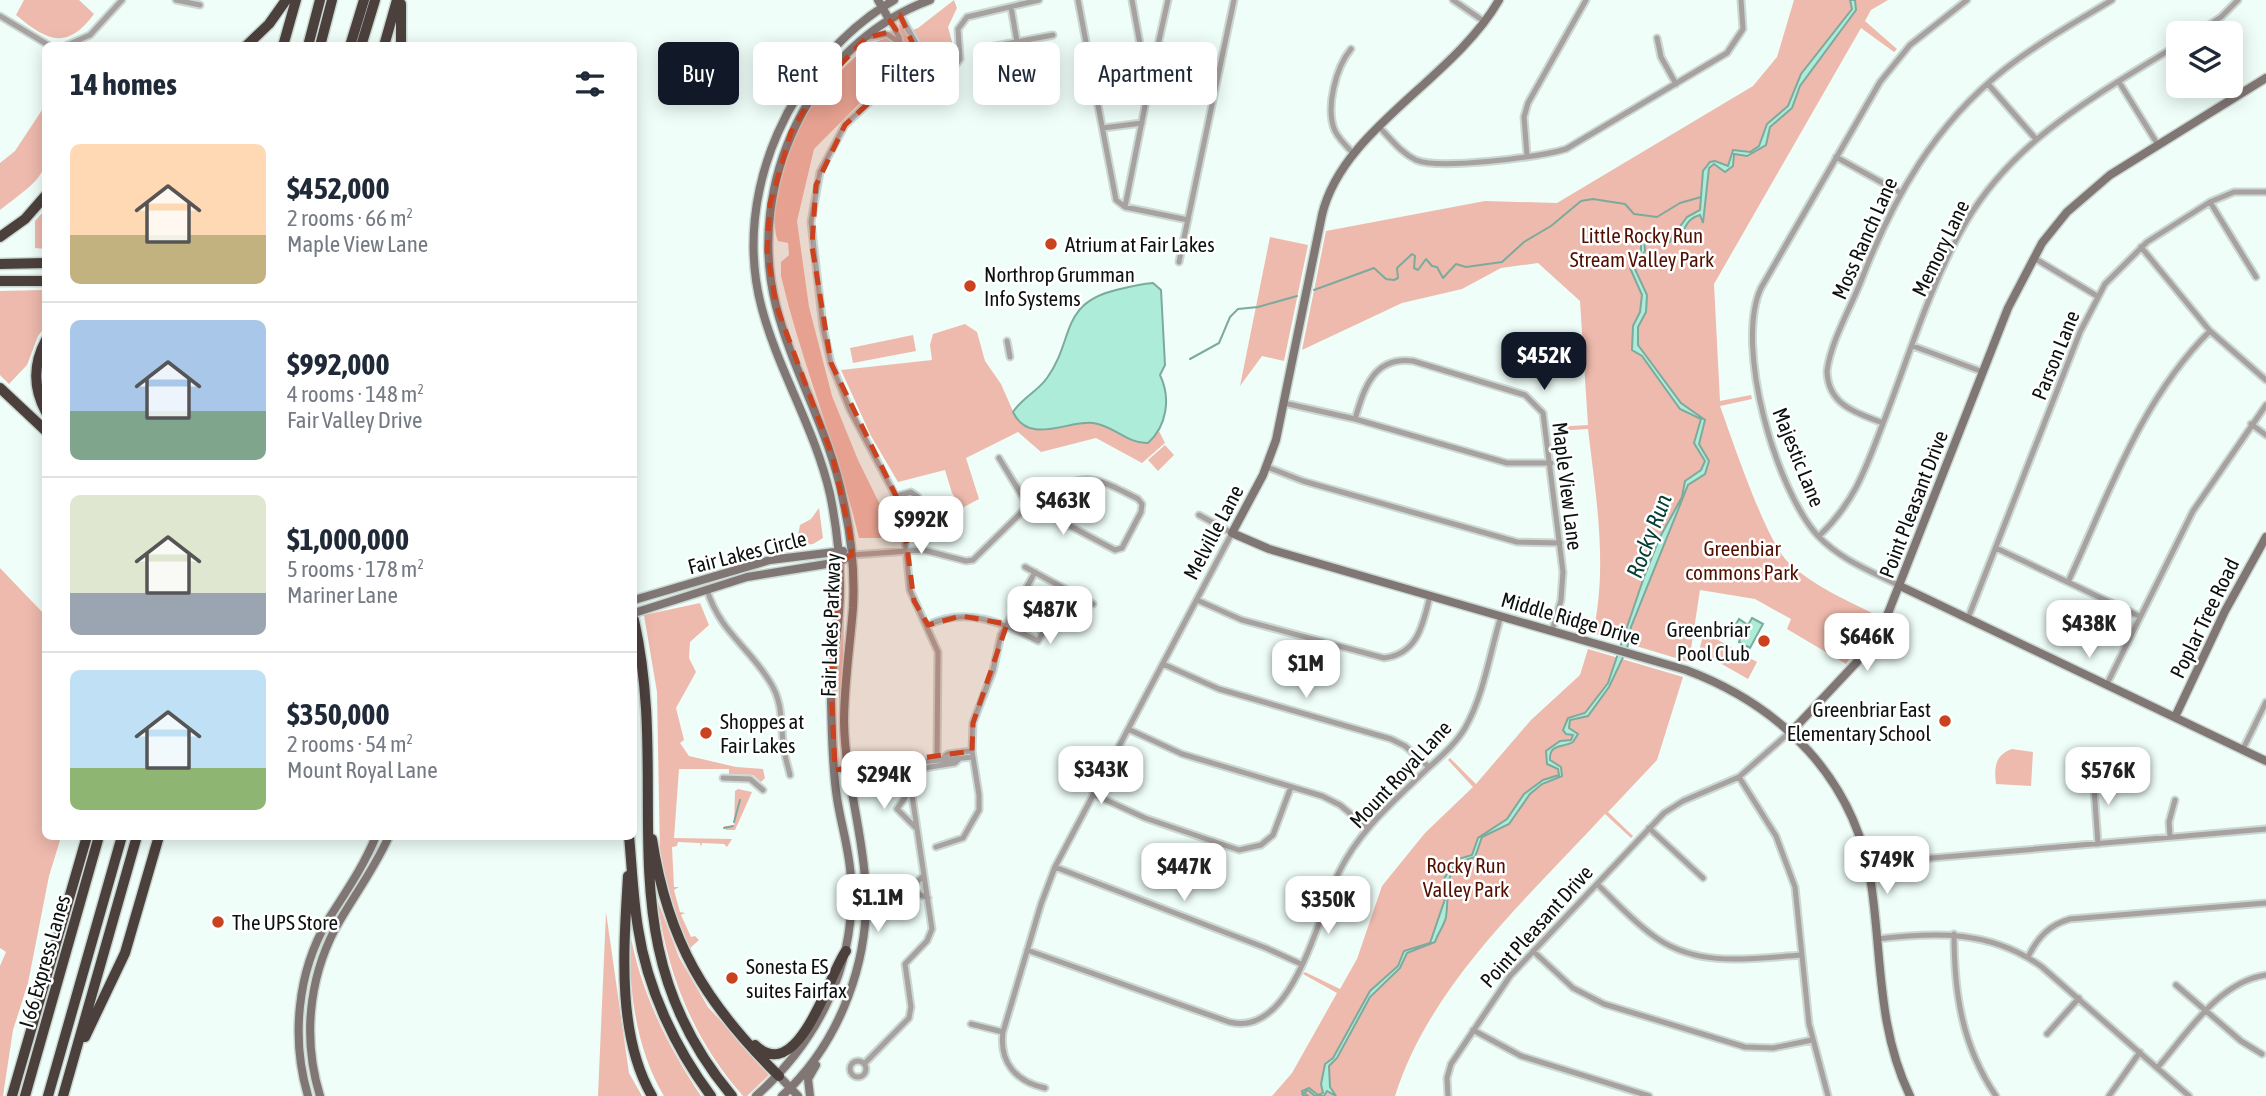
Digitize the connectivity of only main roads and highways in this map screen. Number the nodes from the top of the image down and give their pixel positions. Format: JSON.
{"nodes":[{"id":1,"x":286,"y":0,"type":"edge"},
{"id":2,"x":296,"y":0,"type":"edge"},
{"id":3,"x":320,"y":0,"type":"edge"},
{"id":4,"x":332,"y":0,"type":"edge"},
{"id":5,"x":364,"y":0,"type":"edge"},
{"id":6,"x":375,"y":0,"type":"edge"},
{"id":7,"x":399,"y":0,"type":"edge"},
{"id":8,"x":250,"y":42,"type":"edge"},
{"id":9,"x":284,"y":42,"type":"edge"},
{"id":10,"x":309,"y":42,"type":"edge"},
{"id":11,"x":321,"y":42,"type":"edge"},
{"id":12,"x":351,"y":42,"type":"edge"},
{"id":13,"x":362,"y":42,"type":"edge"},
{"id":14,"x":385,"y":42,"type":"edge"},
{"id":15,"x":401,"y":42,"type":"edge"},
{"id":16,"x":42,"y":199,"type":"edge"},
{"id":17,"x":0,"y":237,"type":"edge"},
{"id":18,"x":42,"y":263,"type":"edge"},
{"id":19,"x":0,"y":264,"type":"edge"},
{"id":20,"x":42,"y":281,"type":"edge"},
{"id":21,"x":0,"y":282,"type":"edge"},
{"id":22,"x":42,"y":349,"type":"edge"},
{"id":23,"x":0,"y":388,"type":"edge"},
{"id":24,"x":42,"y":399,"type":"edge"},
{"id":25,"x":42,"y":427,"type":"edge"},
{"id":26,"x":637,"y":640,"type":"edge"},
{"id":27,"x":646,"y":751,"type":"junction"},
{"id":28,"x":80,"y":840,"type":"edge"},
{"id":29,"x":86,"y":840,"type":"edge"},
{"id":30,"x":98,"y":840,"type":"edge"},
{"id":31,"x":121,"y":840,"type":"edge"},
{"id":32,"x":136,"y":840,"type":"edge"},
{"id":33,"x":158,"y":840,"type":"edge"},
{"id":34,"x":629,"y":840,"type":"edge"},
{"id":35,"x":629,"y":840,"type":"edge"},
{"id":36,"x":75,"y":877,"type":"junction"},
{"id":37,"x":846,"y":951,"type":"road end"},
{"id":38,"x":726,"y":1019,"type":"junction"},
{"id":39,"x":72,"y":1066,"type":"junction"},
{"id":40,"x":779,"y":1076,"type":"road end"},
{"id":41,"x":12,"y":1096,"type":"edge"},
{"id":42,"x":25,"y":1096,"type":"edge"},
{"id":43,"x":48,"y":1096,"type":"edge"},
{"id":44,"x":63,"y":1096,"type":"edge"},
{"id":45,"x":652,"y":1096,"type":"edge"},
{"id":46,"x":711,"y":1096,"type":"edge"},
{"id":47,"x":732,"y":1096,"type":"edge"}],
"edges":[{"from":1,"to":8,"type":"highway"},
{"from":2,"to":9,"type":"highway"},
{"from":3,"to":10,"type":"highway"},
{"from":4,"to":11,"type":"highway"},
{"from":5,"to":12,"type":"highway"},
{"from":6,"to":13,"type":"highway"},
{"from":7,"to":14,"type":"highway"},
{"from":7,"to":15,"type":"highway"},
{"from":16,"to":17,"type":"highway"},
{"from":18,"to":19,"type":"highway"},
{"from":20,"to":21,"type":"highway"},
{"from":22,"to":24,"type":"highway"},
{"from":23,"to":25,"type":"highway"},
{"from":26,"to":27,"type":"highway"},
{"from":27,"to":38,"type":"highway"},
{"from":27,"to":47,"type":"highway"},
{"from":28,"to":36,"type":"highway"},
{"from":29,"to":36,"type":"highway"},
{"from":30,"to":42,"type":"highway","name":"I 66 Express Lanes"},
{"from":31,"to":43,"type":"highway","name":"I 66 Express Lanes"},
{"from":32,"to":39,"type":"highway"},
{"from":33,"to":39,"type":"highway"},
{"from":34,"to":45,"type":"highway"},
{"from":35,"to":46,"type":"highway"},
{"from":36,"to":41,"type":"highway"},
{"from":37,"to":38,"type":"highway"},
{"from":38,"to":40,"type":"highway"},
{"from":39,"to":44,"type":"highway"}]}
